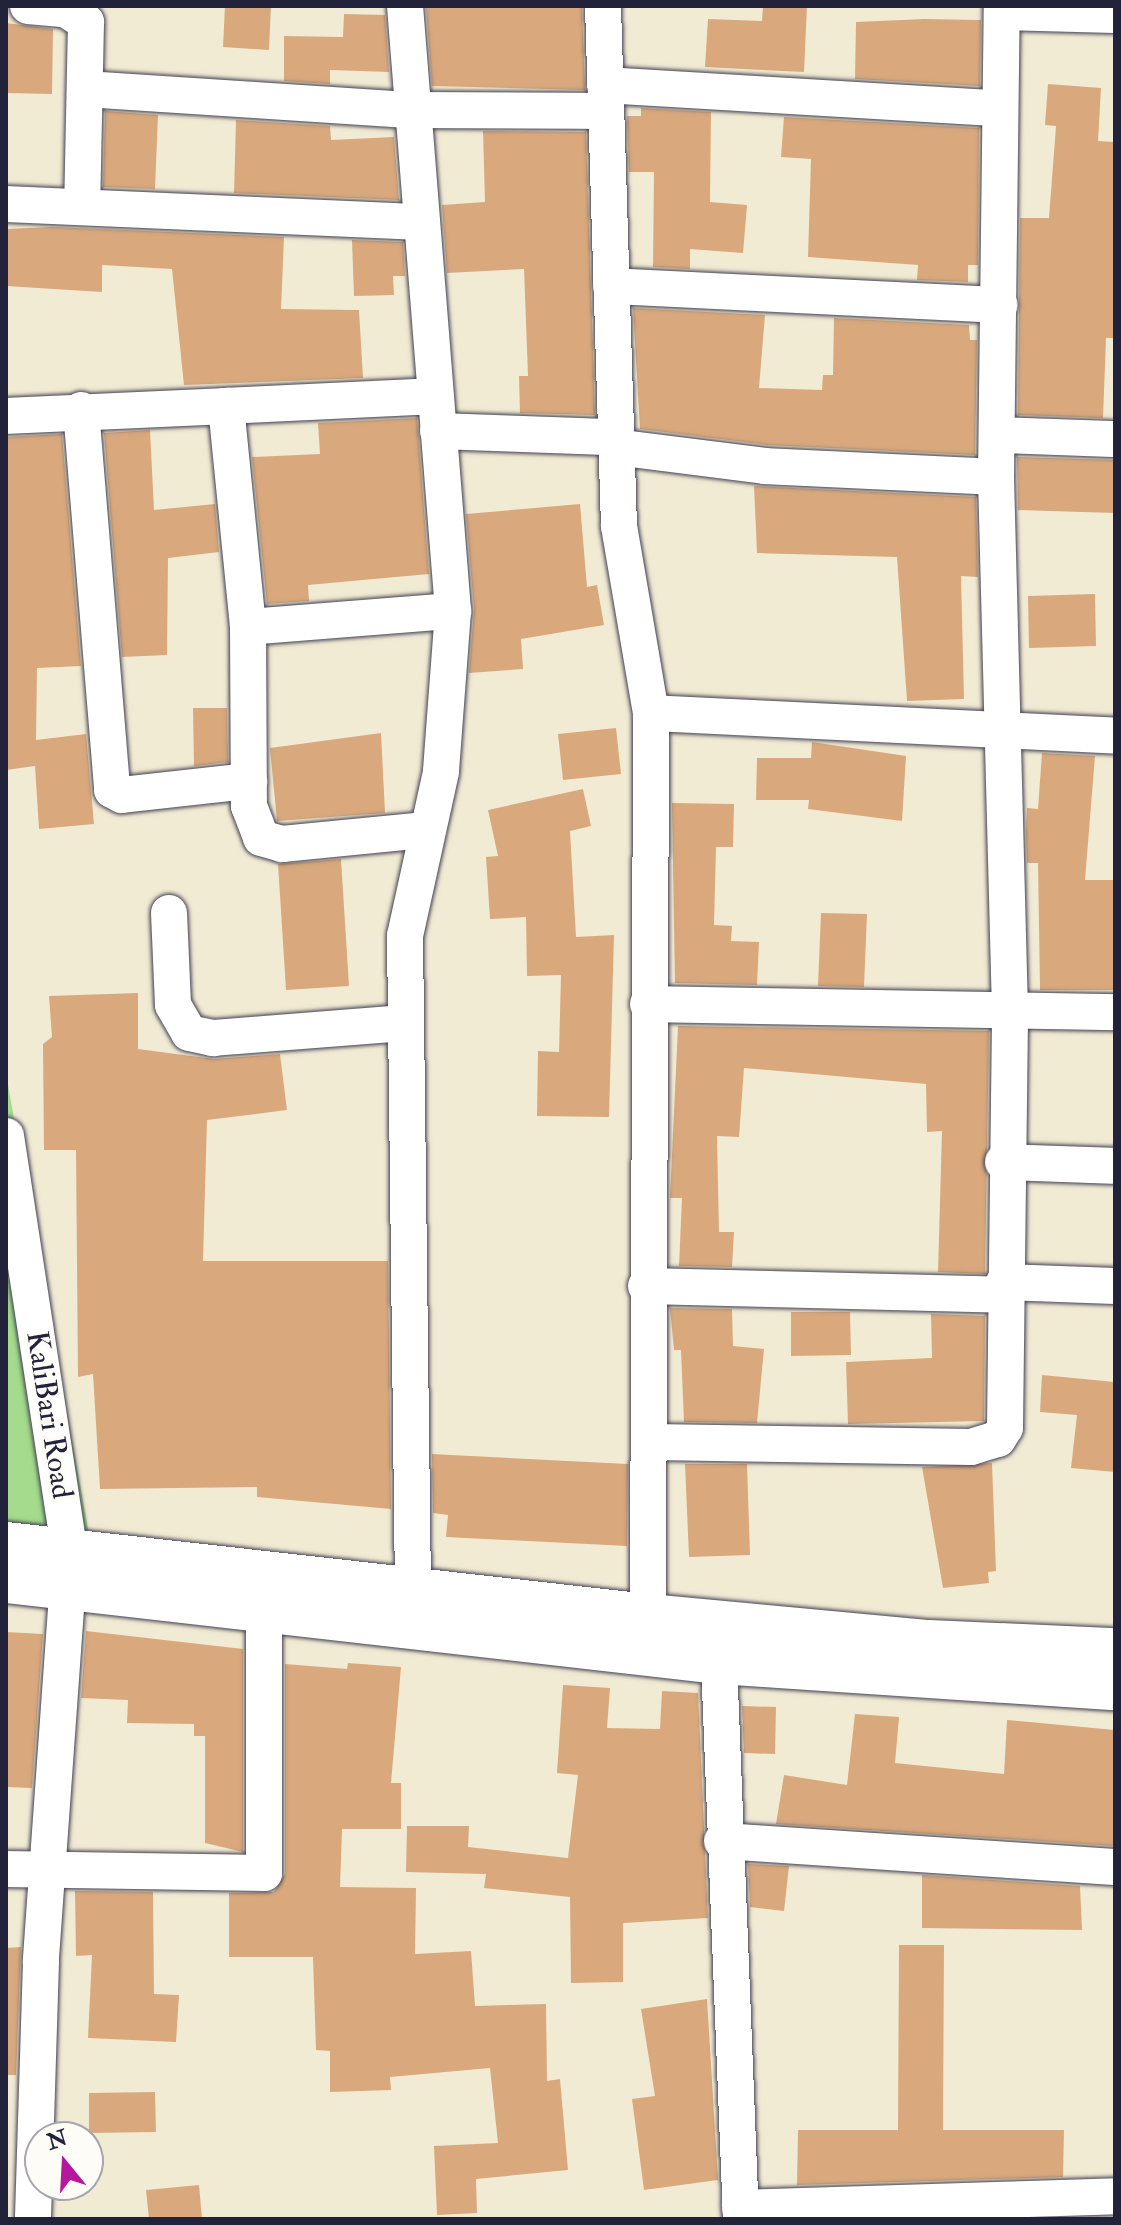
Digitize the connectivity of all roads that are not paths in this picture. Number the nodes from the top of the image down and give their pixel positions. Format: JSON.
{"nodes":[{"id":1,"x":28,"y":6,"type":"edge"},
{"id":2,"x":405,"y":6,"type":"edge"},
{"id":3,"x":603,"y":6,"type":"edge"},
{"id":4,"x":1002,"y":9,"type":"edge"},
{"id":5,"x":1115,"y":15,"type":"edge"},
{"id":6,"x":85,"y":89,"type":"junction"},
{"id":7,"x":606,"y":98,"type":"junction"},
{"id":8,"x":997,"y":108,"type":"junction"},
{"id":9,"x":412,"y":110,"type":"junction"},
{"id":10,"x":6,"y":204,"type":"edge"},
{"id":11,"x":82,"y":207,"type":"junction"},
{"id":12,"x":421,"y":222,"type":"junction"},
{"id":13,"x":611,"y":286,"type":"junction"},
{"id":14,"x":1000,"y":305,"type":"junction"},
{"id":15,"x":435,"y":396,"type":"junction"},
{"id":16,"x":226,"y":406,"type":"junction"},
{"id":17,"x":81,"y":410,"type":"junction"},
{"id":18,"x":6,"y":416,"type":"edge"},
{"id":19,"x":438,"y":431,"type":"junction"},
{"id":20,"x":1000,"y":435,"type":"junction"},
{"id":21,"x":1115,"y":439,"type":"edge"},
{"id":22,"x":615,"y":442,"type":"junction"},
{"id":23,"x":996,"y":477,"type":"junction"},
{"id":24,"x":453,"y":611,"type":"junction"},
{"id":25,"x":248,"y":627,"type":"junction"},
{"id":26,"x":651,"y":713,"type":"junction"},
{"id":27,"x":1000,"y":731,"type":"junction"},
{"id":28,"x":1115,"y":736,"type":"edge"},
{"id":29,"x":249,"y":781,"type":"junction"},
{"id":30,"x":426,"y":830,"type":"junction"},
{"id":31,"x":169,"y":913,"type":"dead end"},
{"id":32,"x":648,"y":1004,"type":"junction"},
{"id":33,"x":1010,"y":1012,"type":"junction"},
{"id":34,"x":1115,"y":1012,"type":"edge"},
{"id":35,"x":402,"y":1023,"type":"junction"},
{"id":36,"x":6,"y":1136,"type":"edge"},
{"id":37,"x":1003,"y":1162,"type":"junction"},
{"id":38,"x":1115,"y":1166,"type":"edge"},
{"id":39,"x":646,"y":1286,"type":"junction"},
{"id":40,"x":1115,"y":1286,"type":"edge"},
{"id":41,"x":1004,"y":1289,"type":"junction"},
{"id":42,"x":652,"y":1442,"type":"junction"},
{"id":43,"x":6,"y":1544,"type":"edge"},
{"id":44,"x":71,"y":1571,"type":"junction"},
{"id":45,"x":6,"y":1581,"type":"edge"},
{"id":46,"x":413,"y":1593,"type":"junction"},
{"id":47,"x":264,"y":1608,"type":"junction"},
{"id":48,"x":648,"y":1616,"type":"junction"},
{"id":49,"x":1115,"y":1650,"type":"edge"},
{"id":50,"x":719,"y":1662,"type":"junction"},
{"id":51,"x":1115,"y":1688,"type":"edge"},
{"id":52,"x":722,"y":1841,"type":"junction"},
{"id":53,"x":1115,"y":1867,"type":"edge"},
{"id":54,"x":6,"y":1869,"type":"edge"},
{"id":55,"x":51,"y":1869,"type":"junction"},
{"id":56,"x":1115,"y":2196,"type":"edge"},
{"id":57,"x":740,"y":2213,"type":"edge"},
{"id":58,"x":33,"y":2219,"type":"edge"}],
"edges":[{"from":1,"to":6,"type":"street"},
{"from":2,"to":9,"type":"street"},
{"from":3,"to":7,"type":"street"},
{"from":4,"to":5,"type":"street"},
{"from":4,"to":8,"type":"street"},
{"from":6,"to":9,"type":"street"},
{"from":6,"to":11,"type":"street"},
{"from":7,"to":8,"type":"street"},
{"from":7,"to":9,"type":"street"},
{"from":7,"to":13,"type":"street"},
{"from":8,"to":14,"type":"street"},
{"from":9,"to":12,"type":"street"},
{"from":10,"to":11,"type":"street"},
{"from":11,"to":12,"type":"street"},
{"from":12,"to":15,"type":"street"},
{"from":13,"to":14,"type":"street"},
{"from":13,"to":22,"type":"street"},
{"from":14,"to":20,"type":"street"},
{"from":15,"to":16,"type":"street"},
{"from":15,"to":19,"type":"street"},
{"from":16,"to":17,"type":"street"},
{"from":16,"to":25,"type":"street"},
{"from":17,"to":18,"type":"street"},
{"from":17,"to":29,"type":"street"},
{"from":19,"to":22,"type":"street"},
{"from":19,"to":24,"type":"street"},
{"from":20,"to":21,"type":"street"},
{"from":20,"to":23,"type":"street"},
{"from":22,"to":23,"type":"street"},
{"from":22,"to":26,"type":"street"},
{"from":23,"to":27,"type":"street"},
{"from":24,"to":25,"type":"street"},
{"from":24,"to":30,"type":"street"},
{"from":25,"to":29,"type":"street"},
{"from":26,"to":27,"type":"street"},
{"from":26,"to":32,"type":"street"},
{"from":27,"to":28,"type":"street"},
{"from":27,"to":33,"type":"street"},
{"from":29,"to":30,"type":"street"},
{"from":30,"to":35,"type":"street"},
{"from":31,"to":35,"type":"street"},
{"from":32,"to":33,"type":"street"},
{"from":32,"to":39,"type":"street"},
{"from":33,"to":34,"type":"street"},
{"from":33,"to":37,"type":"street"},
{"from":35,"to":46,"type":"street"},
{"from":36,"to":44,"type":"street","name":"KaliBari Road"},
{"from":37,"to":38,"type":"street"},
{"from":37,"to":41,"type":"street"},
{"from":39,"to":41,"type":"street"},
{"from":39,"to":42,"type":"street"},
{"from":40,"to":41,"type":"street"},
{"from":41,"to":42,"type":"street"},
{"from":42,"to":48,"type":"street"},
{"from":43,"to":44,"type":"main road"},
{"from":44,"to":45,"type":"main road"},
{"from":44,"to":46,"type":"main road"},
{"from":44,"to":47,"type":"main road"},
{"from":44,"to":55,"type":"street","name":"KaliBari Road"},
{"from":46,"to":48,"type":"main road"},
{"from":47,"to":50,"type":"main road"},
{"from":47,"to":55,"type":"street"},
{"from":48,"to":49,"type":"main road"},
{"from":50,"to":51,"type":"main road"},
{"from":50,"to":52,"type":"street"},
{"from":52,"to":53,"type":"street"},
{"from":52,"to":57,"type":"street"},
{"from":54,"to":55,"type":"street"},
{"from":55,"to":58,"type":"street","name":"KaliBari Road"},
{"from":56,"to":57,"type":"street"}]}
